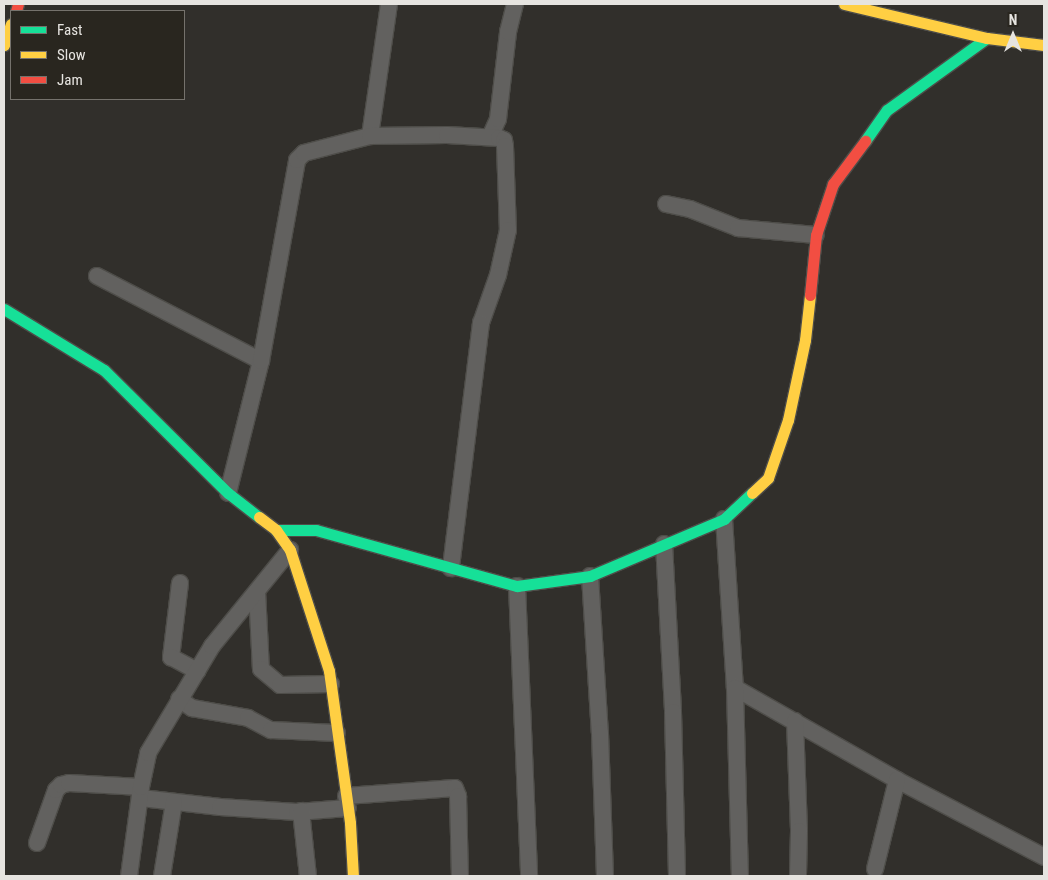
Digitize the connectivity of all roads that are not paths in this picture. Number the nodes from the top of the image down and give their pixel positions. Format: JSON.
{"nodes":[{"id":1,"x":389,"y":4,"type":"edge"},
{"id":2,"x":515,"y":4,"type":"edge"},
{"id":3,"x":844,"y":4,"type":"edge"},
{"id":4,"x":10,"y":27,"type":"edge"},
{"id":5,"x":987,"y":38,"type":"junction"},
{"id":6,"x":4,"y":45,"type":"edge"},
{"id":7,"x":1044,"y":45,"type":"edge"},
{"id":8,"x":370,"y":136,"type":"junction"},
{"id":9,"x":490,"y":137,"type":"junction"},
{"id":10,"x":666,"y":204,"type":"dead end"},
{"id":11,"x":816,"y":236,"type":"junction"},
{"id":12,"x":96,"y":276,"type":"dead end"},
{"id":13,"x":4,"y":309,"type":"edge"},
{"id":14,"x":260,"y":362,"type":"junction"},
{"id":15,"x":228,"y":493,"type":"junction"},
{"id":16,"x":724,"y":519,"type":"junction"},
{"id":17,"x":276,"y":530,"type":"junction"},
{"id":18,"x":664,"y":544,"type":"junction"},
{"id":19,"x":290,"y":550,"type":"junction"},
{"id":20,"x":451,"y":568,"type":"junction"},
{"id":21,"x":590,"y":576,"type":"junction"},
{"id":22,"x":180,"y":583,"type":"dead end"},
{"id":23,"x":517,"y":586,"type":"junction"},
{"id":24,"x":257,"y":591,"type":"junction"},
{"id":25,"x":197,"y":671,"type":"junction"},
{"id":26,"x":331,"y":684,"type":"junction"},
{"id":27,"x":735,"y":688,"type":"junction"},
{"id":28,"x":179,"y":699,"type":"junction"},
{"id":29,"x":795,"y":722,"type":"junction"},
{"id":30,"x":337,"y":733,"type":"junction"},
{"id":31,"x":897,"y":780,"type":"junction"},
{"id":32,"x":141,"y":793,"type":"junction"},
{"id":33,"x":174,"y":802,"type":"junction"},
{"id":34,"x":347,"y":802,"type":"junction"},
{"id":35,"x":301,"y":811,"type":"junction"},
{"id":36,"x":37,"y":843,"type":"dead end"},
{"id":37,"x":1044,"y":856,"type":"edge"},
{"id":38,"x":875,"y":869,"type":"dead end"},
{"id":39,"x":128,"y":876,"type":"edge"},
{"id":40,"x":162,"y":876,"type":"edge"},
{"id":41,"x":308,"y":876,"type":"edge"},
{"id":42,"x":353,"y":876,"type":"edge"},
{"id":43,"x":460,"y":876,"type":"edge"},
{"id":44,"x":529,"y":876,"type":"edge"},
{"id":45,"x":605,"y":876,"type":"edge"},
{"id":46,"x":677,"y":876,"type":"edge"},
{"id":47,"x":740,"y":876,"type":"edge"},
{"id":48,"x":798,"y":876,"type":"edge"}],
"edges":[{"from":1,"to":8,"type":"street"},
{"from":2,"to":9,"type":"street"},
{"from":3,"to":5,"type":"street"},
{"from":4,"to":6,"type":"street"},
{"from":5,"to":7,"type":"street"},
{"from":5,"to":11,"type":"street"},
{"from":8,"to":9,"type":"street"},
{"from":8,"to":14,"type":"street"},
{"from":9,"to":20,"type":"street"},
{"from":10,"to":11,"type":"street"},
{"from":11,"to":16,"type":"street"},
{"from":12,"to":14,"type":"street"},
{"from":13,"to":15,"type":"street"},
{"from":14,"to":15,"type":"street"},
{"from":15,"to":17,"type":"street"},
{"from":16,"to":18,"type":"street"},
{"from":16,"to":27,"type":"street"},
{"from":17,"to":19,"type":"street"},
{"from":17,"to":20,"type":"street"},
{"from":18,"to":21,"type":"street"},
{"from":18,"to":46,"type":"street"},
{"from":19,"to":24,"type":"street"},
{"from":19,"to":26,"type":"street"},
{"from":20,"to":23,"type":"street"},
{"from":21,"to":23,"type":"street"},
{"from":21,"to":45,"type":"street"},
{"from":22,"to":25,"type":"street"},
{"from":23,"to":44,"type":"street"},
{"from":24,"to":25,"type":"street"},
{"from":24,"to":26,"type":"street"},
{"from":25,"to":28,"type":"street"},
{"from":26,"to":30,"type":"street"},
{"from":27,"to":29,"type":"street"},
{"from":27,"to":47,"type":"street"},
{"from":28,"to":30,"type":"street"},
{"from":28,"to":32,"type":"street"},
{"from":29,"to":31,"type":"street"},
{"from":29,"to":48,"type":"street"},
{"from":30,"to":34,"type":"street"},
{"from":31,"to":37,"type":"street"},
{"from":31,"to":38,"type":"street"},
{"from":32,"to":33,"type":"street"},
{"from":32,"to":36,"type":"street"},
{"from":32,"to":39,"type":"street"},
{"from":33,"to":35,"type":"street"},
{"from":33,"to":40,"type":"street"},
{"from":34,"to":35,"type":"street"},
{"from":34,"to":42,"type":"street"},
{"from":34,"to":43,"type":"street"},
{"from":35,"to":41,"type":"street"}]}
